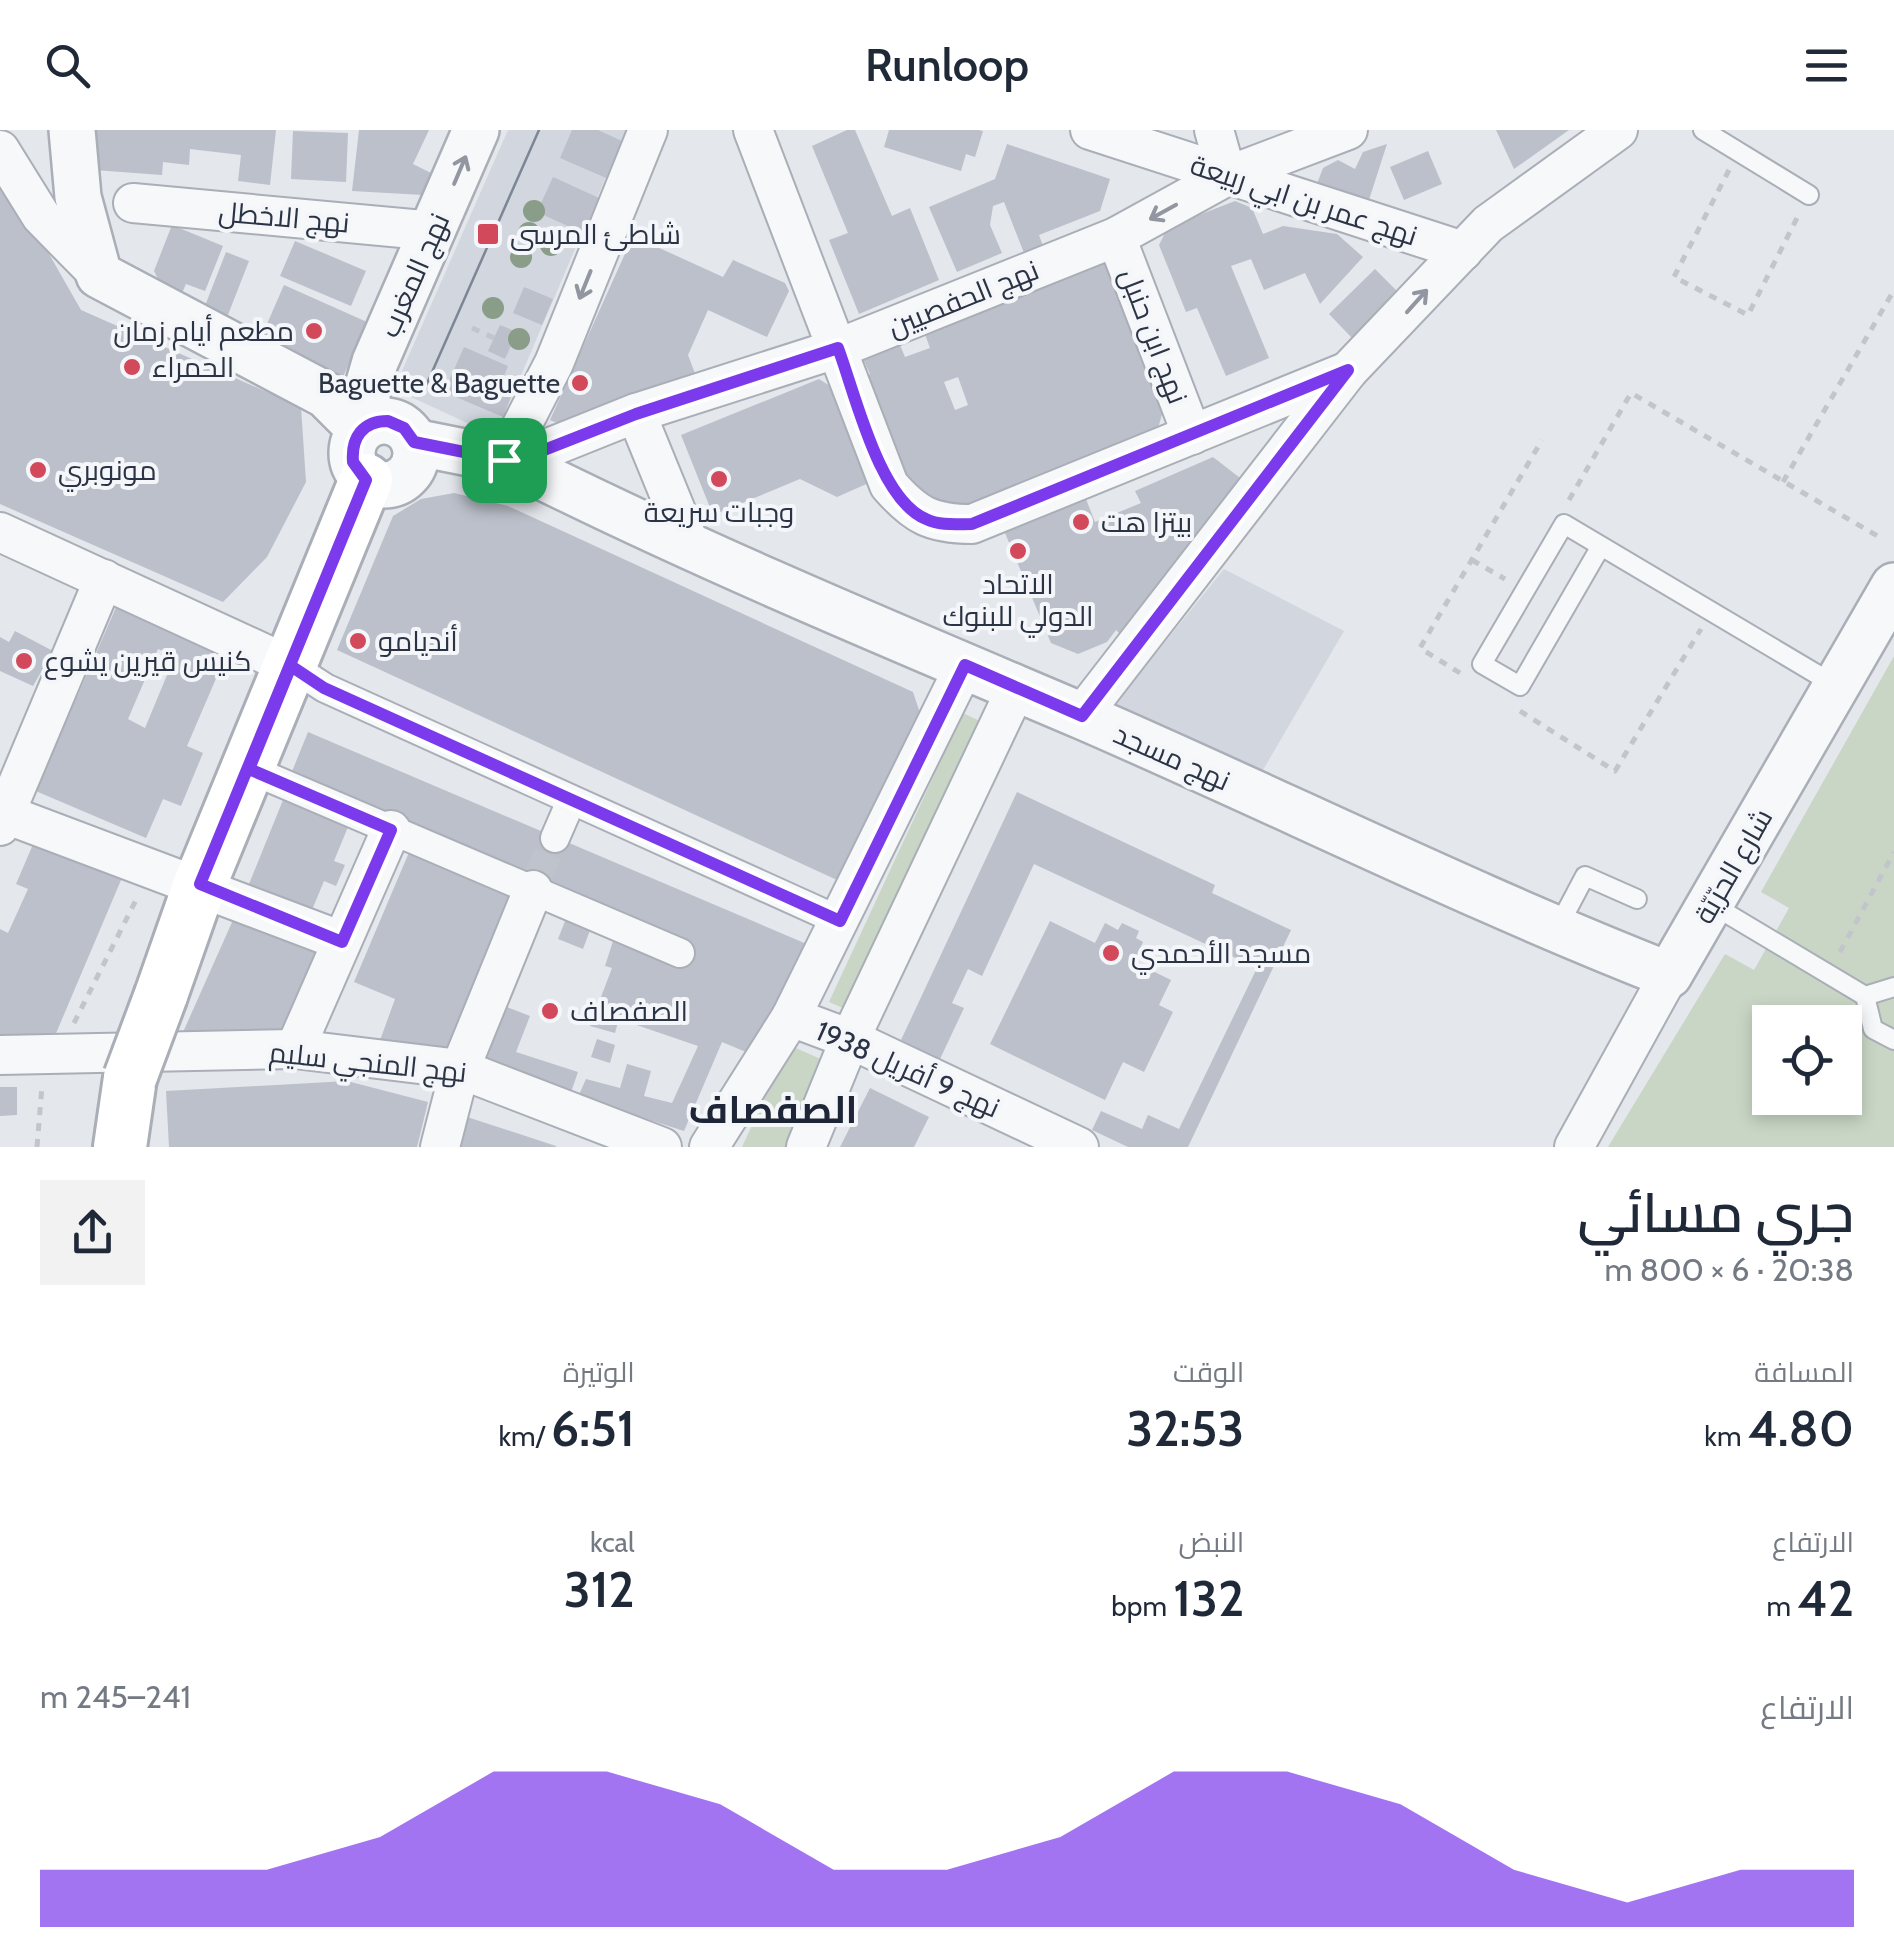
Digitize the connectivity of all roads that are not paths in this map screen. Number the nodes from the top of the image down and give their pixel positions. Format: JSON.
{"nodes":[{"id":1,"x":72,"y":130,"type":"edge"},
{"id":2,"x":476,"y":130,"type":"edge"},
{"id":3,"x":648,"y":130,"type":"edge"},
{"id":4,"x":753,"y":130,"type":"edge"},
{"id":5,"x":1090,"y":130,"type":"edge"},
{"id":6,"x":1214,"y":130,"type":"edge"},
{"id":7,"x":1348,"y":130,"type":"edge"},
{"id":8,"x":1618,"y":130,"type":"edge"},
{"id":9,"x":1703,"y":130,"type":"edge"},
{"id":10,"x":0,"y":150,"type":"edge"},
{"id":11,"x":1227,"y":176,"type":"junction"},
{"id":12,"x":1809,"y":196,"type":"road end"},
{"id":13,"x":133,"y":203,"type":"dead end"},
{"id":14,"x":434,"y":231,"type":"junction"},
{"id":15,"x":1116,"y":237,"type":"junction"},
{"id":16,"x":1462,"y":251,"type":"junction"},
{"id":17,"x":99,"y":275,"type":"junction"},
{"id":18,"x":838,"y":348,"type":"junction"},
{"id":19,"x":1348,"y":370,"type":"junction"},
{"id":20,"x":636,"y":414,"type":"junction"},
{"id":21,"x":1192,"y":435,"type":"junction"},
{"id":22,"x":366,"y":444,"type":"junction"},
{"id":23,"x":507,"y":462,"type":"junction"},
{"id":24,"x":0,"y":532,"type":"edge"},
{"id":25,"x":1601,"y":546,"type":"junction"},
{"id":26,"x":692,"y":550,"type":"junction"},
{"id":27,"x":104,"y":580,"type":"junction"},
{"id":28,"x":1894,"y":586,"type":"edge"},
{"id":29,"x":965,"y":665,"type":"junction"},
{"id":30,"x":291,"y":666,"type":"junction"},
{"id":31,"x":1837,"y":686,"type":"junction"},
{"id":32,"x":1016,"y":690,"type":"junction"},
{"id":33,"x":1082,"y":716,"type":"junction"},
{"id":34,"x":249,"y":769,"type":"junction"},
{"id":35,"x":571,"y":801,"type":"junction"},
{"id":36,"x":2,"y":817,"type":"edge"},
{"id":37,"x":391,"y":830,"type":"junction"},
{"id":38,"x":555,"y":838,"type":"tunnel mouth"},
{"id":39,"x":176,"y":876,"type":"junction"},
{"id":40,"x":535,"y":885,"type":"junction"},
{"id":41,"x":1637,"y":899,"type":"dead end"},
{"id":42,"x":1712,"y":904,"type":"junction"},
{"id":43,"x":840,"y":921,"type":"junction"},
{"id":44,"x":1556,"y":931,"type":"junction"},
{"id":45,"x":342,"y":942,"type":"junction"},
{"id":46,"x":680,"y":953,"type":"dead end"},
{"id":47,"x":1669,"y":976,"type":"junction"},
{"id":48,"x":1894,"y":987,"type":"edge"},
{"id":49,"x":1865,"y":996,"type":"junction"},
{"id":50,"x":790,"y":1017,"type":"junction"},
{"id":51,"x":850,"y":1039,"type":"junction"},
{"id":52,"x":1894,"y":1040,"type":"edge"},
{"id":53,"x":295,"y":1049,"type":"junction"},
{"id":54,"x":0,"y":1055,"type":"edge"},
{"id":55,"x":460,"y":1069,"type":"junction"},
{"id":56,"x":120,"y":1147,"type":"edge"},
{"id":57,"x":440,"y":1147,"type":"edge"},
{"id":58,"x":662,"y":1147,"type":"edge"},
{"id":59,"x":709,"y":1147,"type":"edge"},
{"id":60,"x":806,"y":1147,"type":"edge"},
{"id":61,"x":1079,"y":1147,"type":"edge"},
{"id":62,"x":1574,"y":1147,"type":"edge"}],
"edges":[{"from":1,"to":17,"type":"street"},
{"from":14,"to":2,"type":"street","name":"نهج المغرب","one_way":true},
{"from":3,"to":23,"type":"street","one_way":true},
{"from":4,"to":18,"type":"street"},
{"from":5,"to":11,"type":"street","name":"نهج عمر بن ابي ربيعة"},
{"from":6,"to":11,"type":"street"},
{"from":7,"to":11,"type":"street","name":"نهج الحفصيين"},
{"from":8,"to":16,"type":"street"},
{"from":9,"to":12,"type":"lane"},
{"from":10,"to":17,"type":"street"},
{"from":11,"to":15,"type":"street","name":"نهج الحفصيين","one_way":true},
{"from":11,"to":16,"type":"street","name":"نهج عمر بن ابي ربيعة"},
{"from":13,"to":14,"type":"street","name":"نهج الاخطل"},
{"from":14,"to":22,"type":"street","name":"نهج المغرب"},
{"from":15,"to":18,"type":"street","name":"نهج الحفصيين"},
{"from":15,"to":21,"type":"street","name":"نهج ابن حنبل"},
{"from":19,"to":16,"type":"street","one_way":true},
{"from":17,"to":22,"type":"street"},
{"from":18,"to":20,"type":"street","name":"نهج الحفصيين"},
{"from":18,"to":21,"type":"street"},
{"from":19,"to":21,"type":"street"},
{"from":19,"to":33,"type":"street"},
{"from":20,"to":23,"type":"street","name":"نهج الحفصيين"},
{"from":20,"to":26,"type":"street"},
{"from":22,"to":23,"type":"street","name":"نهج مسجد"},
{"from":22,"to":30,"type":"main road"},
{"from":23,"to":26,"type":"street","name":"نهج مسجد"},
{"from":24,"to":27,"type":"street"},
{"from":25,"to":25,"type":"lane"},
{"from":25,"to":31,"type":"lane"},
{"from":26,"to":29,"type":"street","name":"نهج مسجد"},
{"from":27,"to":30,"type":"street"},
{"from":27,"to":36,"type":"street"},
{"from":28,"to":31,"type":"street","name":"شارع الحرّيّة"},
{"from":29,"to":32,"type":"street","name":"نهج مسجد"},
{"from":29,"to":43,"type":"street"},
{"from":30,"to":34,"type":"main road"},
{"from":30,"to":35,"type":"street"},
{"from":31,"to":42,"type":"street","name":"شارع الحرّيّة"},
{"from":32,"to":33,"type":"street","name":"نهج مسجد"},
{"from":32,"to":51,"type":"street"},
{"from":33,"to":44,"type":"street","name":"نهج مسجد"},
{"from":34,"to":37,"type":"street"},
{"from":34,"to":39,"type":"main road"},
{"from":35,"to":38,"type":"street"},
{"from":35,"to":43,"type":"street"},
{"from":36,"to":39,"type":"street"},
{"from":37,"to":40,"type":"street"},
{"from":37,"to":45,"type":"street"},
{"from":39,"to":45,"type":"street"},
{"from":39,"to":56,"type":"main road","bridge":true},
{"from":40,"to":46,"type":"street"},
{"from":40,"to":55,"type":"street"},
{"from":41,"to":44,"type":"lane"},
{"from":42,"to":47,"type":"street","name":"شارع الحرّيّة"},
{"from":42,"to":49,"type":"lane"},
{"from":43,"to":50,"type":"street"},
{"from":44,"to":47,"type":"street","name":"نهج مسجد"},
{"from":45,"to":53,"type":"street"},
{"from":47,"to":62,"type":"street","name":"شارع الحرّيّة"},
{"from":48,"to":49,"type":"lane"},
{"from":49,"to":52,"type":"lane"},
{"from":50,"to":51,"type":"street","name":"نهج 9 أفريل 1938"},
{"from":50,"to":59,"type":"street"},
{"from":51,"to":60,"type":"street"},
{"from":51,"to":61,"type":"street","name":"نهج 9 أفريل 1938"},
{"from":53,"to":54,"type":"street","name":"نهج المنجي سليم"},
{"from":53,"to":55,"type":"street","name":"نهج المنجي سليم"},
{"from":55,"to":57,"type":"street"},
{"from":55,"to":58,"type":"street","name":"نهج المنجي سليم"}]}
